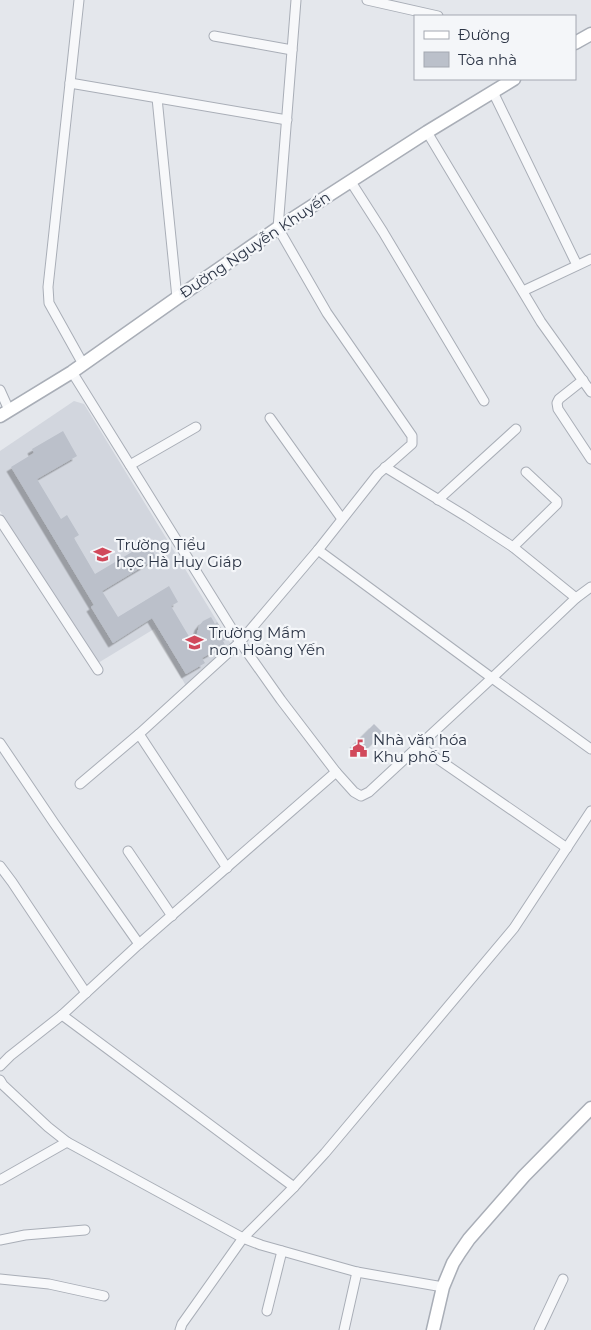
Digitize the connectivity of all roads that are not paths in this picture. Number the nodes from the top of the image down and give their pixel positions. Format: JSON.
{"nodes":[{"id":1,"x":79,"y":0,"type":"edge"},
{"id":2,"x":296,"y":0,"type":"edge"},
{"id":3,"x":367,"y":0,"type":"edge"},
{"id":4,"x":434,"y":15,"type":"edge"},
{"id":5,"x":591,"y":34,"type":"edge"},
{"id":6,"x":214,"y":36,"type":"dead end"},
{"id":7,"x":576,"y":42,"type":"edge"},
{"id":8,"x":292,"y":50,"type":"junction"},
{"id":9,"x":512,"y":80,"type":"edge"},
{"id":10,"x":70,"y":84,"type":"junction"},
{"id":11,"x":492,"y":92,"type":"junction"},
{"id":12,"x":157,"y":98,"type":"junction"},
{"id":13,"x":287,"y":120,"type":"junction"},
{"id":14,"x":427,"y":132,"type":"junction"},
{"id":15,"x":351,"y":182,"type":"junction"},
{"id":16,"x":278,"y":228,"type":"junction"},
{"id":17,"x":591,"y":259,"type":"edge"},
{"id":18,"x":577,"y":265,"type":"junction"},
{"id":19,"x":523,"y":291,"type":"junction"},
{"id":20,"x":177,"y":298,"type":"junction"},
{"id":21,"x":83,"y":364,"type":"junction"},
{"id":22,"x":72,"y":372,"type":"junction"},
{"id":23,"x":583,"y":380,"type":"junction"},
{"id":24,"x":0,"y":390,"type":"edge"},
{"id":25,"x":591,"y":392,"type":"edge"},
{"id":26,"x":484,"y":401,"type":"dead end"},
{"id":27,"x":5,"y":413,"type":"edge"},
{"id":28,"x":270,"y":418,"type":"dead end"},
{"id":29,"x":196,"y":427,"type":"dead end"},
{"id":30,"x":516,"y":429,"type":"dead end"},
{"id":31,"x":591,"y":459,"type":"edge"},
{"id":32,"x":130,"y":465,"type":"junction"},
{"id":33,"x":385,"y":467,"type":"junction"},
{"id":34,"x":526,"y":472,"type":"dead end"},
{"id":35,"x":438,"y":500,"type":"junction"},
{"id":36,"x":342,"y":519,"type":"junction"},
{"id":37,"x":0,"y":520,"type":"edge"},
{"id":38,"x":513,"y":547,"type":"junction"},
{"id":39,"x":318,"y":550,"type":"junction"},
{"id":40,"x":589,"y":592,"type":"edge"},
{"id":41,"x":576,"y":598,"type":"junction"},
{"id":42,"x":240,"y":642,"type":"junction"},
{"id":43,"x":98,"y":670,"type":"dead end"},
{"id":44,"x":492,"y":678,"type":"junction"},
{"id":45,"x":139,"y":734,"type":"junction"},
{"id":46,"x":0,"y":743,"type":"edge"},
{"id":47,"x":419,"y":746,"type":"junction"},
{"id":48,"x":591,"y":749,"type":"edge"},
{"id":49,"x":336,"y":772,"type":"junction"},
{"id":50,"x":80,"y":784,"type":"dead end"},
{"id":51,"x":591,"y":811,"type":"edge"},
{"id":52,"x":568,"y":848,"type":"junction"},
{"id":53,"x":128,"y":851,"type":"dead end"},
{"id":54,"x":0,"y":866,"type":"edge"},
{"id":55,"x":227,"y":868,"type":"junction"},
{"id":56,"x":172,"y":916,"type":"junction"},
{"id":57,"x":139,"y":944,"type":"junction"},
{"id":58,"x":86,"y":993,"type":"junction"},
{"id":59,"x":62,"y":1015,"type":"junction"},
{"id":60,"x":0,"y":1066,"type":"edge"},
{"id":61,"x":0,"y":1080,"type":"edge"},
{"id":62,"x":591,"y":1108,"type":"edge"},
{"id":63,"x":67,"y":1142,"type":"junction"},
{"id":64,"x":0,"y":1180,"type":"edge"},
{"id":65,"x":294,"y":1187,"type":"junction"},
{"id":66,"x":85,"y":1230,"type":"dead end"},
{"id":67,"x":243,"y":1238,"type":"junction"},
{"id":68,"x":0,"y":1240,"type":"edge"},
{"id":69,"x":282,"y":1251,"type":"junction"},
{"id":70,"x":357,"y":1272,"type":"junction"},
{"id":71,"x":0,"y":1279,"type":"edge"},
{"id":72,"x":563,"y":1279,"type":"dead end"},
{"id":73,"x":443,"y":1287,"type":"junction"},
{"id":74,"x":104,"y":1296,"type":"dead end"},
{"id":75,"x":267,"y":1311,"type":"dead end"},
{"id":76,"x":180,"y":1330,"type":"edge"},
{"id":77,"x":344,"y":1330,"type":"edge"},
{"id":78,"x":433,"y":1330,"type":"edge"},
{"id":79,"x":540,"y":1330,"type":"edge"}],
"edges":[{"from":1,"to":10,"type":"street"},
{"from":2,"to":8,"type":"street"},
{"from":3,"to":4,"type":"street"},
{"from":5,"to":7,"type":"street"},
{"from":6,"to":8,"type":"street"},
{"from":8,"to":13,"type":"street"},
{"from":9,"to":11,"type":"street","name":"Đường Nguyễn Khuyến"},
{"from":10,"to":12,"type":"street"},
{"from":10,"to":21,"type":"street"},
{"from":11,"to":14,"type":"street","name":"Đường Nguyễn Khuyến"},
{"from":11,"to":18,"type":"street"},
{"from":12,"to":13,"type":"street"},
{"from":12,"to":20,"type":"street"},
{"from":13,"to":16,"type":"street"},
{"from":14,"to":15,"type":"street","name":"Đường Nguyễn Khuyến"},
{"from":14,"to":19,"type":"street"},
{"from":15,"to":16,"type":"street","name":"Đường Nguyễn Khuyến"},
{"from":15,"to":26,"type":"street"},
{"from":16,"to":20,"type":"street","name":"Đường Nguyễn Khuyến"},
{"from":16,"to":33,"type":"street"},
{"from":17,"to":18,"type":"street"},
{"from":18,"to":19,"type":"street"},
{"from":19,"to":23,"type":"street"},
{"from":20,"to":21,"type":"street","name":"Đường Nguyễn Khuyến"},
{"from":21,"to":22,"type":"street","name":"Đường Nguyễn Khuyến"},
{"from":22,"to":27,"type":"street","name":"Đường Nguyễn Khuyến"},
{"from":22,"to":32,"type":"street"},
{"from":23,"to":25,"type":"street"},
{"from":23,"to":31,"type":"street"},
{"from":24,"to":27,"type":"street"},
{"from":28,"to":36,"type":"street"},
{"from":29,"to":32,"type":"street"},
{"from":30,"to":35,"type":"street"},
{"from":32,"to":42,"type":"street"},
{"from":33,"to":35,"type":"street"},
{"from":33,"to":36,"type":"street"},
{"from":34,"to":38,"type":"street"},
{"from":35,"to":38,"type":"street"},
{"from":36,"to":39,"type":"street"},
{"from":37,"to":43,"type":"street"},
{"from":38,"to":41,"type":"street"},
{"from":39,"to":42,"type":"street"},
{"from":39,"to":44,"type":"street"},
{"from":40,"to":41,"type":"street"},
{"from":41,"to":44,"type":"street"},
{"from":42,"to":45,"type":"street"},
{"from":42,"to":49,"type":"street"},
{"from":44,"to":47,"type":"street"},
{"from":44,"to":48,"type":"street"},
{"from":45,"to":50,"type":"street"},
{"from":45,"to":55,"type":"street"},
{"from":46,"to":57,"type":"street"},
{"from":47,"to":49,"type":"street"},
{"from":47,"to":52,"type":"street"},
{"from":49,"to":55,"type":"street"},
{"from":51,"to":52,"type":"street"},
{"from":52,"to":65,"type":"street"},
{"from":53,"to":56,"type":"street"},
{"from":54,"to":58,"type":"street"},
{"from":55,"to":56,"type":"street"},
{"from":56,"to":57,"type":"street"},
{"from":57,"to":58,"type":"street"},
{"from":58,"to":59,"type":"street"},
{"from":59,"to":60,"type":"street"},
{"from":59,"to":65,"type":"street"},
{"from":61,"to":63,"type":"street"},
{"from":62,"to":73,"type":"street"},
{"from":63,"to":64,"type":"street"},
{"from":63,"to":67,"type":"street"},
{"from":65,"to":67,"type":"street"},
{"from":66,"to":68,"type":"street"},
{"from":67,"to":69,"type":"street"},
{"from":67,"to":76,"type":"street"},
{"from":69,"to":70,"type":"street"},
{"from":69,"to":75,"type":"street"},
{"from":70,"to":73,"type":"street"},
{"from":70,"to":77,"type":"street"},
{"from":71,"to":74,"type":"street"},
{"from":72,"to":79,"type":"street"},
{"from":73,"to":78,"type":"street"}]}
